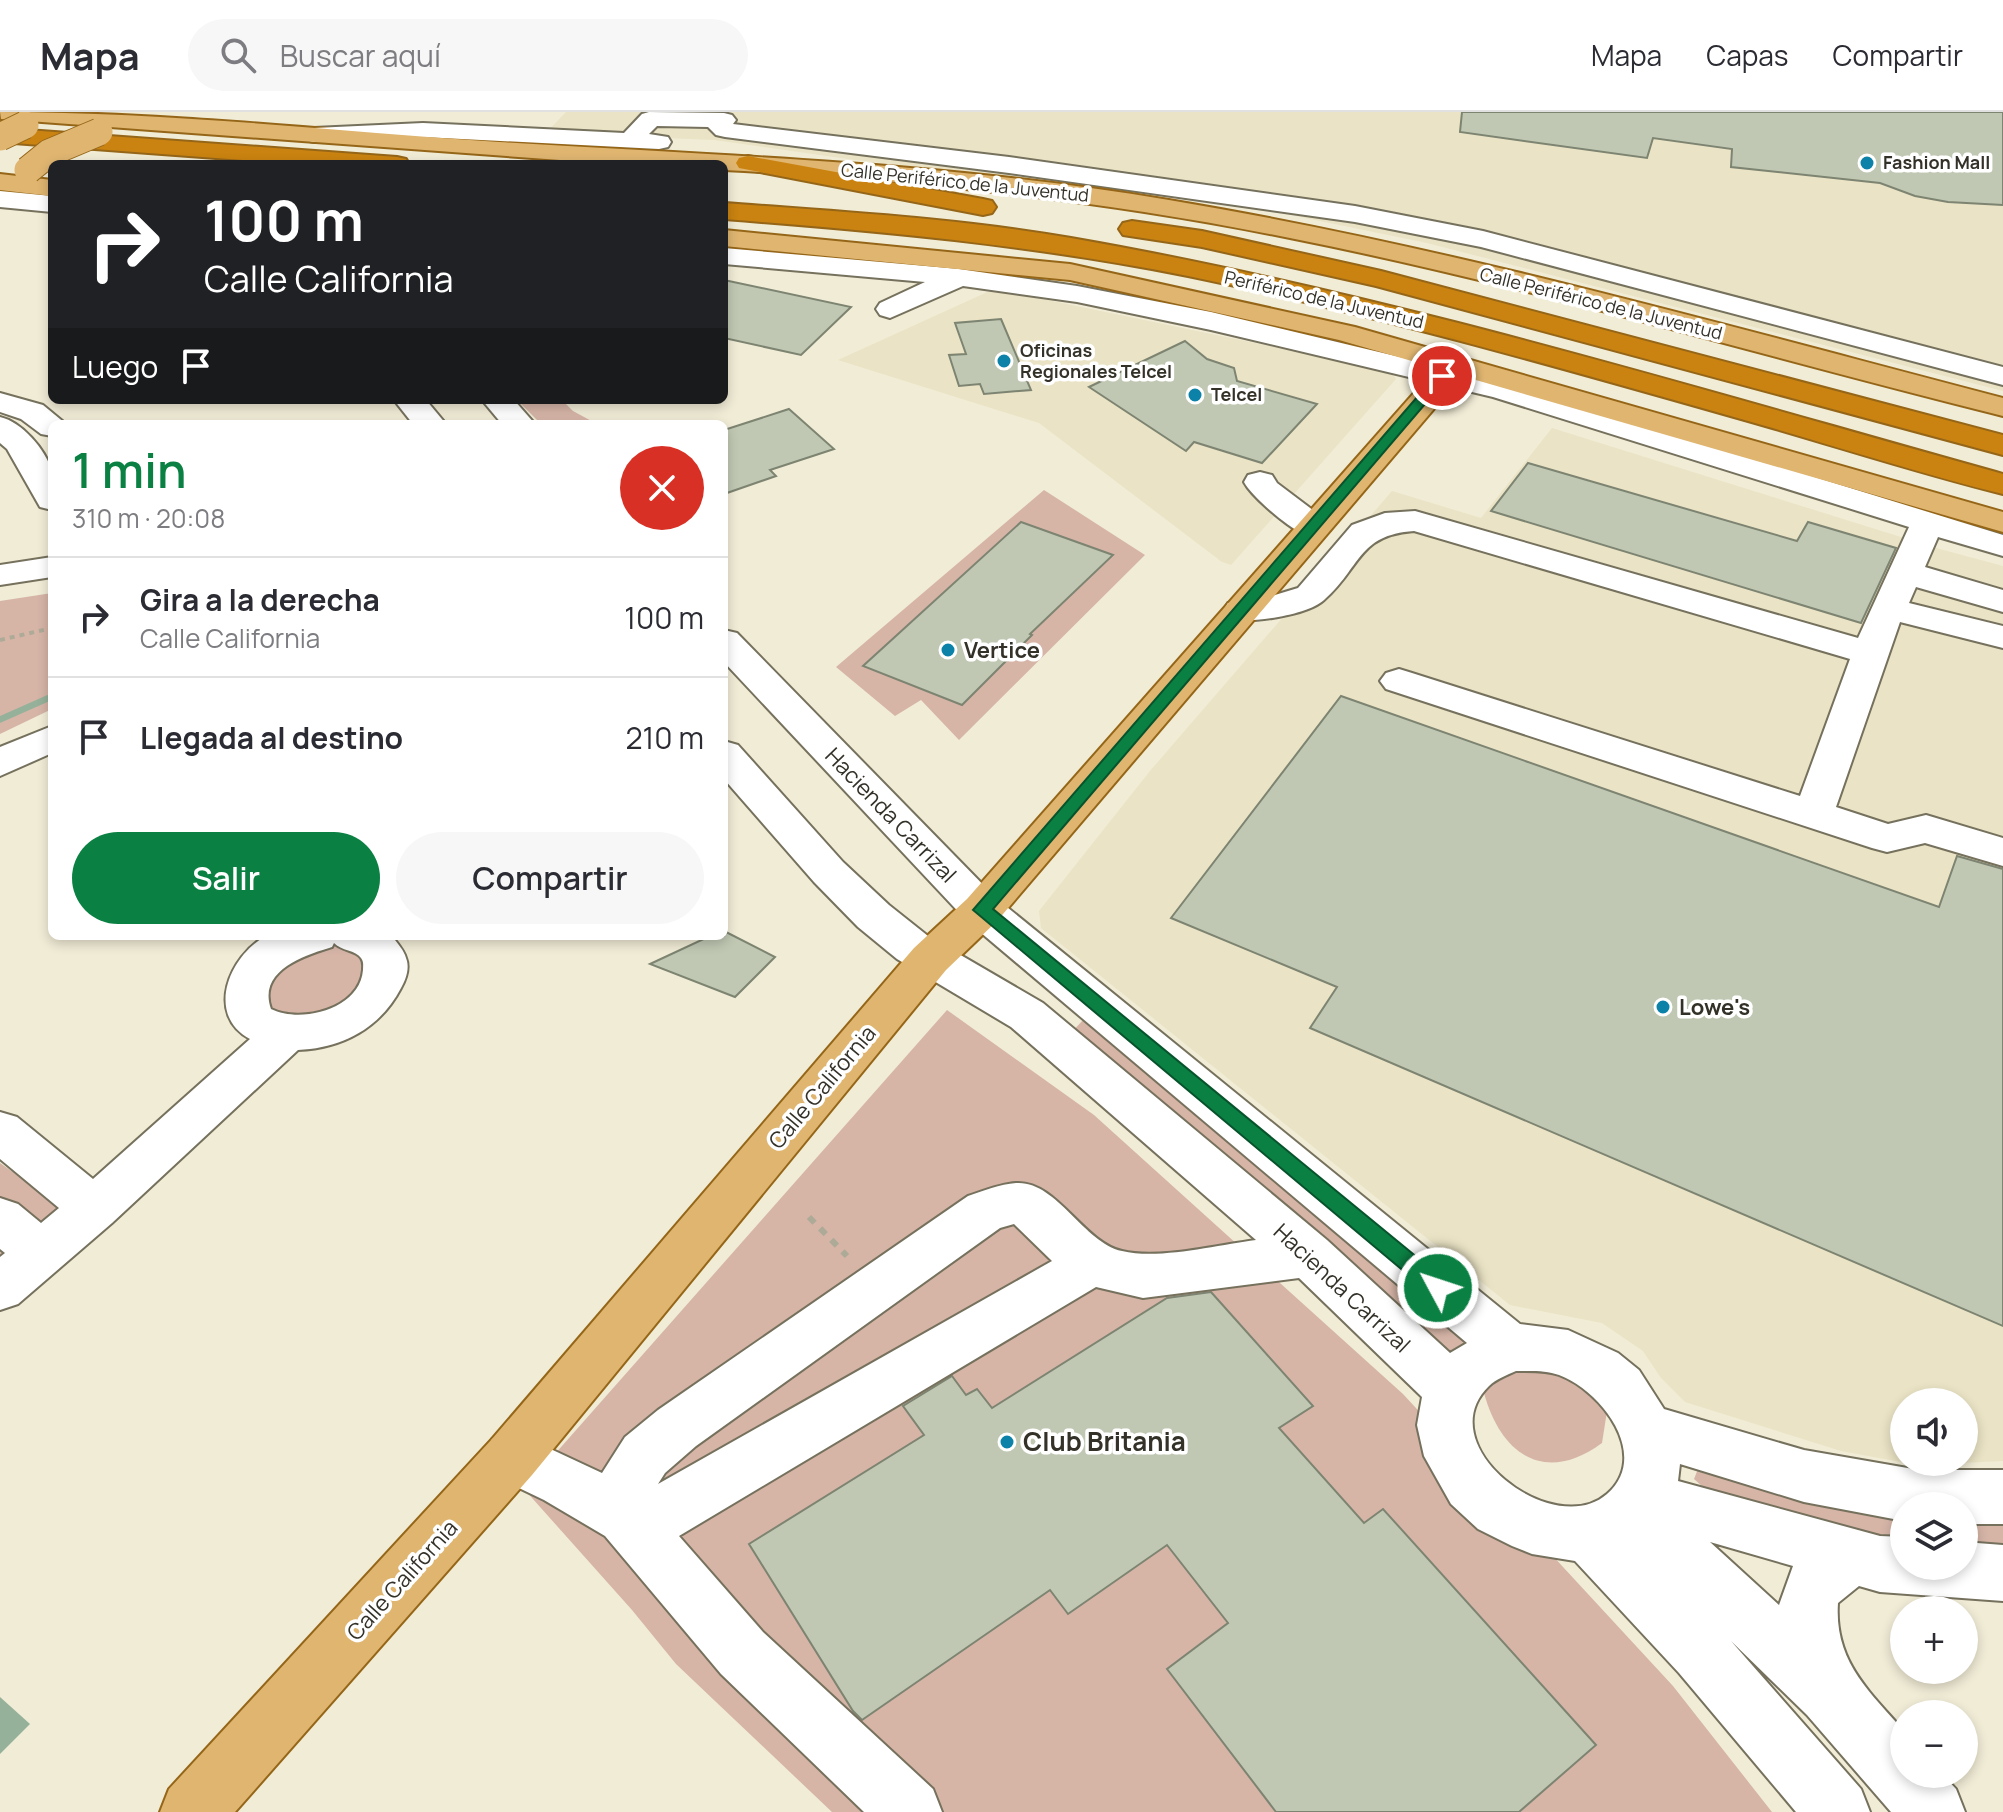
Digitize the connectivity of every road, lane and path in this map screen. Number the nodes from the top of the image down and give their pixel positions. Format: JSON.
{"nodes":[{"id":1,"x":1,"y":112,"type":"edge"},
{"id":2,"x":229,"y":112,"type":"edge"},
{"id":3,"x":598,"y":115,"type":"dead end"},
{"id":4,"x":42,"y":118,"type":"edge"},
{"id":5,"x":650,"y":119,"type":"junction"},
{"id":6,"x":102,"y":121,"type":"edge"},
{"id":7,"x":852,"y":122,"type":"dead end"},
{"id":8,"x":272,"y":132,"type":"junction"},
{"id":9,"x":314,"y":135,"type":"junction"},
{"id":10,"x":0,"y":136,"type":"edge"},
{"id":11,"x":632,"y":139,"type":"junction"},
{"id":12,"x":831,"y":143,"type":"junction"},
{"id":13,"x":0,"y":154,"type":"edge"},
{"id":14,"x":48,"y":160,"type":"edge"},
{"id":15,"x":76,"y":160,"type":"edge"},
{"id":16,"x":340,"y":160,"type":"edge"},
{"id":17,"x":692,"y":160,"type":"edge"},
{"id":18,"x":0,"y":162,"type":"edge"},
{"id":19,"x":728,"y":162,"type":"edge"},
{"id":20,"x":48,"y":163,"type":"edge"},
{"id":21,"x":748,"y":163,"type":"junction"},
{"id":22,"x":899,"y":174,"type":"junction"},
{"id":23,"x":0,"y":182,"type":"edge"},
{"id":24,"x":728,"y":188,"type":"edge"},
{"id":25,"x":45,"y":194,"type":"edge"},
{"id":26,"x":1091,"y":196,"type":"junction"},
{"id":27,"x":0,"y":199,"type":"edge"},
{"id":28,"x":728,"y":211,"type":"edge"},
{"id":29,"x":1100,"y":224,"type":"dead end"},
{"id":30,"x":728,"y":238,"type":"edge"},
{"id":31,"x":1475,"y":249,"type":"junction"},
{"id":32,"x":728,"y":256,"type":"edge"},
{"id":33,"x":1070,"y":272,"type":"junction"},
{"id":34,"x":959,"y":277,"type":"junction"},
{"id":35,"x":890,"y":309,"type":"dead end"},
{"id":36,"x":1438,"y":347,"type":"junction"},
{"id":37,"x":2003,"y":376,"type":"edge"},
{"id":38,"x":0,"y":402,"type":"edge"},
{"id":39,"x":412,"y":404,"type":"edge"},
{"id":40,"x":501,"y":404,"type":"edge"},
{"id":41,"x":2002,"y":407,"type":"edge"},
{"id":42,"x":426,"y":420,"type":"edge"},
{"id":43,"x":515,"y":420,"type":"edge"},
{"id":44,"x":48,"y":424,"type":"edge"},
{"id":45,"x":0,"y":426,"type":"edge"},
{"id":46,"x":2003,"y":445,"type":"edge"},
{"id":47,"x":1260,"y":482,"type":"dead end"},
{"id":48,"x":2003,"y":484,"type":"edge"},
{"id":49,"x":48,"y":493,"type":"edge"},
{"id":50,"x":2003,"y":522,"type":"edge"},
{"id":51,"x":1927,"y":524,"type":"junction"},
{"id":52,"x":1314,"y":527,"type":"junction"},
{"id":53,"x":2003,"y":546,"type":"edge"},
{"id":54,"x":48,"y":568,"type":"edge"},
{"id":55,"x":1903,"y":572,"type":"junction"},
{"id":56,"x":0,"y":575,"type":"edge"},
{"id":57,"x":2003,"y":601,"type":"edge"},
{"id":58,"x":1887,"y":608,"type":"junction"},
{"id":59,"x":1241,"y":611,"type":"junction"},
{"id":60,"x":48,"y":629,"type":"edge"},
{"id":61,"x":2003,"y":637,"type":"edge"},
{"id":62,"x":0,"y":640,"type":"edge"},
{"id":63,"x":728,"y":652,"type":"edge"},
{"id":64,"x":1870,"y":653,"type":"junction"},
{"id":65,"x":1399,"y":681,"type":"dead end"},
{"id":66,"x":740,"y":685,"type":"edge"},
{"id":67,"x":48,"y":740,"type":"edge"},
{"id":68,"x":728,"y":758,"type":"edge"},
{"id":69,"x":0,"y":763,"type":"edge"},
{"id":70,"x":1814,"y":814,"type":"junction"},
{"id":71,"x":2003,"y":852,"type":"edge"},
{"id":72,"x":982,"y":910,"type":"junction"},
{"id":73,"x":300,"y":940,"type":"edge"},
{"id":74,"x":360,"y":940,"type":"edge"},
{"id":75,"x":930,"y":959,"type":"junction"},
{"id":76,"x":285,"y":1034,"type":"junction"},
{"id":77,"x":0,"y":1131,"type":"edge"},
{"id":78,"x":94,"y":1208,"type":"junction"},
{"id":79,"x":809,"y":1217,"type":"dead end"},
{"id":80,"x":0,"y":1219,"type":"edge"},
{"id":81,"x":40,"y":1252,"type":"junction"},
{"id":82,"x":847,"y":1254,"type":"dead end"},
{"id":83,"x":1309,"y":1255,"type":"junction"},
{"id":84,"x":1091,"y":1264,"type":"junction"},
{"id":85,"x":0,"y":1288,"type":"edge"},
{"id":86,"x":1510,"y":1347,"type":"junction"},
{"id":87,"x":1451,"y":1389,"type":"junction"},
{"id":88,"x":1648,"y":1429,"type":"junction"},
{"id":89,"x":512,"y":1457,"type":"junction"},
{"id":90,"x":2003,"y":1497,"type":"edge"},
{"id":91,"x":1621,"y":1514,"type":"junction"},
{"id":92,"x":625,"y":1520,"type":"junction"},
{"id":93,"x":1851,"y":1557,"type":"junction"},
{"id":94,"x":2003,"y":1573,"type":"edge"},
{"id":95,"x":1829,"y":1693,"type":"junction"},
{"id":96,"x":192,"y":1812,"type":"edge"},
{"id":97,"x":910,"y":1812,"type":"edge"},
{"id":98,"x":1838,"y":1812,"type":"edge"},
{"id":99,"x":1933,"y":1812,"type":"edge"}],
"edges":[{"from":1,"to":4,"type":"main road","name":"Calle Periférico de la Juventud"},
{"from":2,"to":8,"type":"main road"},
{"from":3,"to":5,"type":"street"},
{"from":4,"to":6,"type":"main road","name":"Calle Periférico de la Juventud"},
{"from":4,"to":10,"type":"main road","bridge":true},
{"from":5,"to":11,"type":"street"},
{"from":5,"to":12,"type":"street"},
{"from":6,"to":8,"type":"main road","name":"Calle Periférico de la Juventud"},
{"from":6,"to":14,"type":"main road","bridge":true},
{"from":6,"to":18,"type":"main road"},
{"from":7,"to":12,"type":"street"},
{"from":8,"to":9,"type":"main road","name":"Calle Periférico de la Juventud"},
{"from":9,"to":11,"type":"street"},
{"from":9,"to":17,"type":"main road","name":"Calle Periférico de la Juventud"},
{"from":10,"to":16,"type":"highway"},
{"from":11,"to":22,"type":"street"},
{"from":12,"to":31,"type":"street"},
{"from":13,"to":15,"type":"highway"},
{"from":19,"to":21,"type":"main road","name":"Calle Periférico de la Juventud"},
{"from":20,"to":25,"type":"main road","bridge":true},
{"from":21,"to":22,"type":"main road","name":"Calle Periférico de la Juventud"},
{"from":21,"to":24,"type":"highway"},
{"from":22,"to":26,"type":"main road","name":"Calle Periférico de la Juventud"},
{"from":23,"to":25,"type":"main road"},
{"from":25,"to":27,"type":"street"},
{"from":26,"to":31,"type":"main road"},
{"from":26,"to":41,"type":"main road","name":"Calle Periférico de la Juventud"},
{"from":28,"to":36,"type":"highway","name":"Periférico de la Juventud"},
{"from":29,"to":46,"type":"highway","name":"Periférico de la Juventud"},
{"from":30,"to":33,"type":"main road"},
{"from":31,"to":37,"type":"street"},
{"from":31,"to":41,"type":"main road"},
{"from":32,"to":34,"type":"street"},
{"from":33,"to":36,"type":"highway"},
{"from":33,"to":36,"type":"main road"},
{"from":34,"to":35,"type":"street"},
{"from":34,"to":36,"type":"street"},
{"from":36,"to":48,"type":"highway","name":"Periférico de la Juventud"},
{"from":36,"to":50,"type":"main road"},
{"from":36,"to":51,"type":"street"},
{"from":36,"to":52,"type":"main road","name":"Calle California"},
{"from":38,"to":44,"type":"street"},
{"from":39,"to":42,"type":"street"},
{"from":40,"to":43,"type":"street"},
{"from":45,"to":49,"type":"street"},
{"from":47,"to":52,"type":"street"},
{"from":51,"to":53,"type":"street"},
{"from":51,"to":55,"type":"street"},
{"from":52,"to":59,"type":"main road","name":"Calle California"},
{"from":54,"to":56,"type":"street"},
{"from":55,"to":57,"type":"street"},
{"from":55,"to":58,"type":"street"},
{"from":58,"to":61,"type":"street"},
{"from":58,"to":64,"type":"street"},
{"from":59,"to":64,"type":"street"},
{"from":59,"to":72,"type":"main road","name":"Calle California"},
{"from":60,"to":62,"type":"path"},
{"from":63,"to":66,"type":"street","name":"Hacienda Carrizal"},
{"from":64,"to":70,"type":"street"},
{"from":65,"to":70,"type":"street"},
{"from":66,"to":72,"type":"street","name":"Hacienda Carrizal"},
{"from":67,"to":69,"type":"street"},
{"from":68,"to":75,"type":"street","name":"Hacienda Carrizal"},
{"from":70,"to":71,"type":"street"},
{"from":72,"to":75,"type":"main road","name":"Calle California"},
{"from":72,"to":86,"type":"street","name":"Hacienda Carrizal"},
{"from":73,"to":76,"type":"street"},
{"from":74,"to":76,"type":"street"},
{"from":75,"to":83,"type":"street","name":"Hacienda Carrizal"},
{"from":75,"to":89,"type":"main road","name":"Calle California"},
{"from":76,"to":78,"type":"street"},
{"from":77,"to":78,"type":"street"},
{"from":78,"to":81,"type":"street"},
{"from":79,"to":82,"type":"path"},
{"from":80,"to":81,"type":"street"},
{"from":81,"to":85,"type":"street"},
{"from":83,"to":84,"type":"street"},
{"from":83,"to":87,"type":"street","name":"Hacienda Carrizal"},
{"from":84,"to":92,"type":"street"},
{"from":84,"to":92,"type":"street"},
{"from":86,"to":87,"type":"street"},
{"from":86,"to":88,"type":"street"},
{"from":87,"to":91,"type":"street"},
{"from":88,"to":90,"type":"street"},
{"from":88,"to":91,"type":"street"},
{"from":89,"to":92,"type":"street"},
{"from":89,"to":96,"type":"main road","name":"Calle California"},
{"from":91,"to":93,"type":"street"},
{"from":91,"to":95,"type":"street"},
{"from":91,"to":98,"type":"street"},
{"from":92,"to":97,"type":"street"},
{"from":93,"to":94,"type":"street"},
{"from":93,"to":95,"type":"street"},
{"from":95,"to":99,"type":"street"}]}
